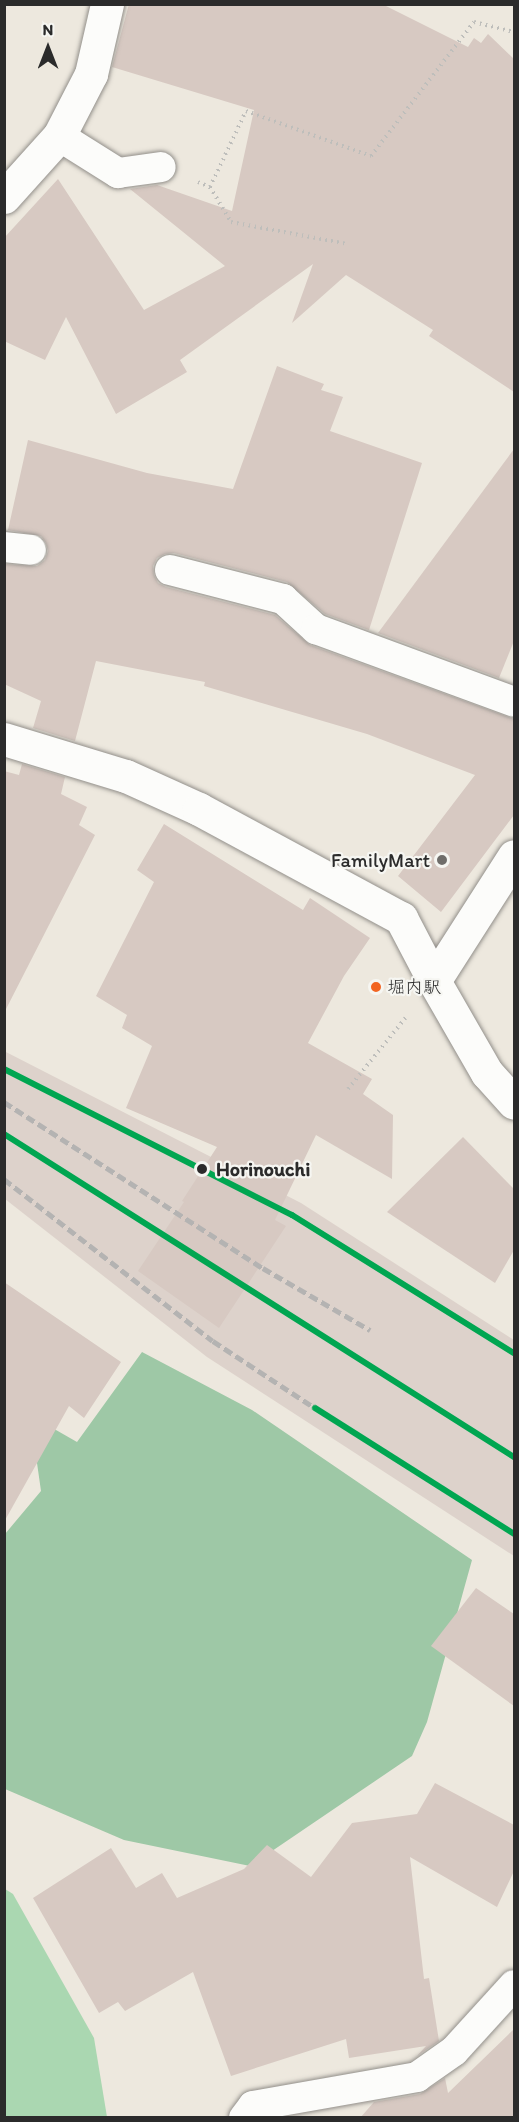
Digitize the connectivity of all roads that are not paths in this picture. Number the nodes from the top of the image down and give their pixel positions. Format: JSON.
{"nodes":[{"id":1,"x":107,"y":4,"type":"edge"},
{"id":2,"x":58,"y":136,"type":"junction"},
{"id":3,"x":161,"y":167,"type":"road end"},
{"id":4,"x":4,"y":197,"type":"edge"},
{"id":5,"x":170,"y":570,"type":"dead end"},
{"id":6,"x":514,"y":702,"type":"edge"},
{"id":7,"x":4,"y":739,"type":"edge"},
{"id":8,"x":514,"y":856,"type":"edge"},
{"id":9,"x":434,"y":981,"type":"junction"},
{"id":10,"x":514,"y":1103,"type":"edge"},
{"id":11,"x":514,"y":1985,"type":"edge"},
{"id":12,"x":244,"y":2118,"type":"edge"}],
"edges":[{"from":1,"to":2,"type":"street"},
{"from":2,"to":3,"type":"lane"},
{"from":2,"to":4,"type":"street"},
{"from":5,"to":6,"type":"lane"},
{"from":7,"to":9,"type":"street"},
{"from":8,"to":9,"type":"street"},
{"from":9,"to":10,"type":"street"},
{"from":11,"to":12,"type":"lane"}]}
